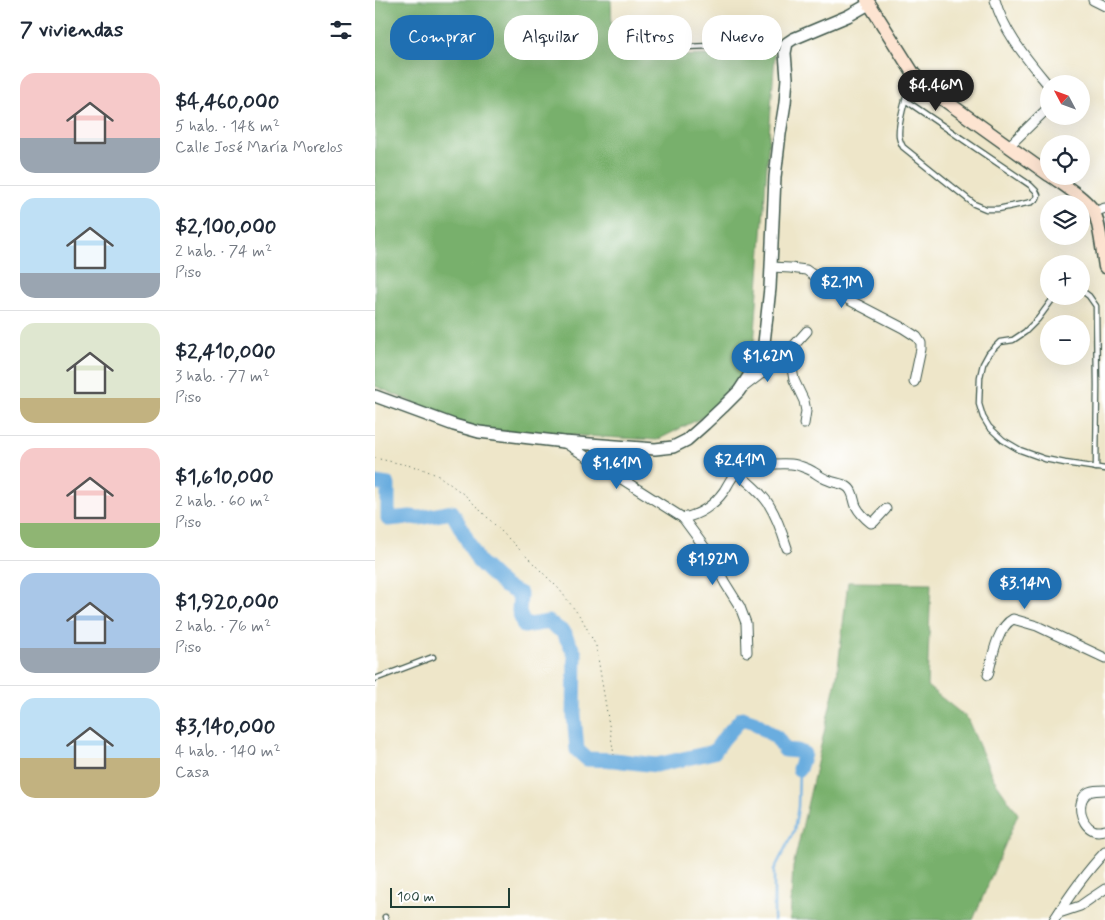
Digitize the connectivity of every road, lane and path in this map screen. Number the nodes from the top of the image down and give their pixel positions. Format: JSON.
{"nodes":[{"id":1,"x":995,"y":0,"type":"edge"},
{"id":2,"x":1093,"y":0,"type":"edge"},
{"id":3,"x":868,"y":2,"type":"edge"},
{"id":4,"x":1105,"y":6,"type":"edge"},
{"id":5,"x":787,"y":44,"type":"junction"},
{"id":6,"x":692,"y":47,"type":"edge"},
{"id":7,"x":913,"y":73,"type":"junction"},
{"id":8,"x":1040,"y":75,"type":"edge"},
{"id":9,"x":905,"y":100,"type":"junction"},
{"id":10,"x":1040,"y":116,"type":"edge"},
{"id":11,"x":1009,"y":146,"type":"junction"},
{"id":12,"x":1040,"y":169,"type":"edge"},
{"id":13,"x":1062,"y":185,"type":"edge"},
{"id":14,"x":1100,"y":210,"type":"edge"},
{"id":15,"x":771,"y":267,"type":"junction"},
{"id":16,"x":1105,"y":267,"type":"edge"},
{"id":17,"x":1090,"y":297,"type":"edge"},
{"id":18,"x":1048,"y":305,"type":"edge"},
{"id":19,"x":807,"y":331,"type":"dead end"},
{"id":20,"x":789,"y":351,"type":"junction"},
{"id":21,"x":914,"y":382,"type":"dead end"},
{"id":22,"x":739,"y":390,"type":"junction"},
{"id":23,"x":375,"y":396,"type":"edge"},
{"id":24,"x":803,"y":424,"type":"dead end"},
{"id":25,"x":564,"y":442,"type":"junction"},
{"id":26,"x":375,"y":458,"type":"edge"},
{"id":27,"x":1096,"y":468,"type":"junction"},
{"id":28,"x":1105,"y":469,"type":"edge"},
{"id":29,"x":737,"y":472,"type":"junction"},
{"id":30,"x":886,"y":509,"type":"dead end"},
{"id":31,"x":683,"y":518,"type":"junction"},
{"id":32,"x":787,"y":548,"type":"dead end"},
{"id":33,"x":747,"y":652,"type":"dead end"},
{"id":34,"x":433,"y":657,"type":"dead end"},
{"id":35,"x":1105,"y":658,"type":"edge"},
{"id":36,"x":987,"y":675,"type":"dead end"},
{"id":37,"x":375,"y":679,"type":"edge"},
{"id":38,"x":615,"y":755,"type":"dead end"},
{"id":39,"x":1105,"y":790,"type":"edge"},
{"id":40,"x":1105,"y":830,"type":"edge"},
{"id":41,"x":1105,"y":852,"type":"edge"},
{"id":42,"x":1105,"y":889,"type":"edge"},
{"id":43,"x":1057,"y":916,"type":"edge"}],
"edges":[{"from":1,"to":8,"type":"street"},
{"from":2,"to":4,"type":"street"},
{"from":3,"to":5,"type":"street"},
{"from":3,"to":7,"type":"main road"},
{"from":5,"to":6,"type":"lane"},
{"from":5,"to":15,"type":"street"},
{"from":7,"to":9,"type":"lane"},
{"from":7,"to":11,"type":"main road"},
{"from":9,"to":9,"type":"lane"},
{"from":10,"to":11,"type":"street"},
{"from":11,"to":12,"type":"main road"},
{"from":13,"to":14,"type":"main road"},
{"from":14,"to":16,"type":"main road"},
{"from":15,"to":21,"type":"street"},
{"from":15,"to":22,"type":"street"},
{"from":17,"to":27,"type":"lane"},
{"from":18,"to":27,"type":"lane"},
{"from":19,"to":20,"type":"street"},
{"from":20,"to":22,"type":"street"},
{"from":20,"to":24,"type":"street"},
{"from":22,"to":25,"type":"street"},
{"from":23,"to":25,"type":"street"},
{"from":25,"to":31,"type":"street"},
{"from":26,"to":38,"type":"path"},
{"from":27,"to":28,"type":"lane"},
{"from":29,"to":30,"type":"street"},
{"from":29,"to":31,"type":"street"},
{"from":29,"to":32,"type":"street"},
{"from":31,"to":33,"type":"street"},
{"from":34,"to":37,"type":"lane"},
{"from":35,"to":36,"type":"street"},
{"from":39,"to":40,"type":"street"},
{"from":41,"to":43,"type":"street"},
{"from":42,"to":43,"type":"street"}]}
